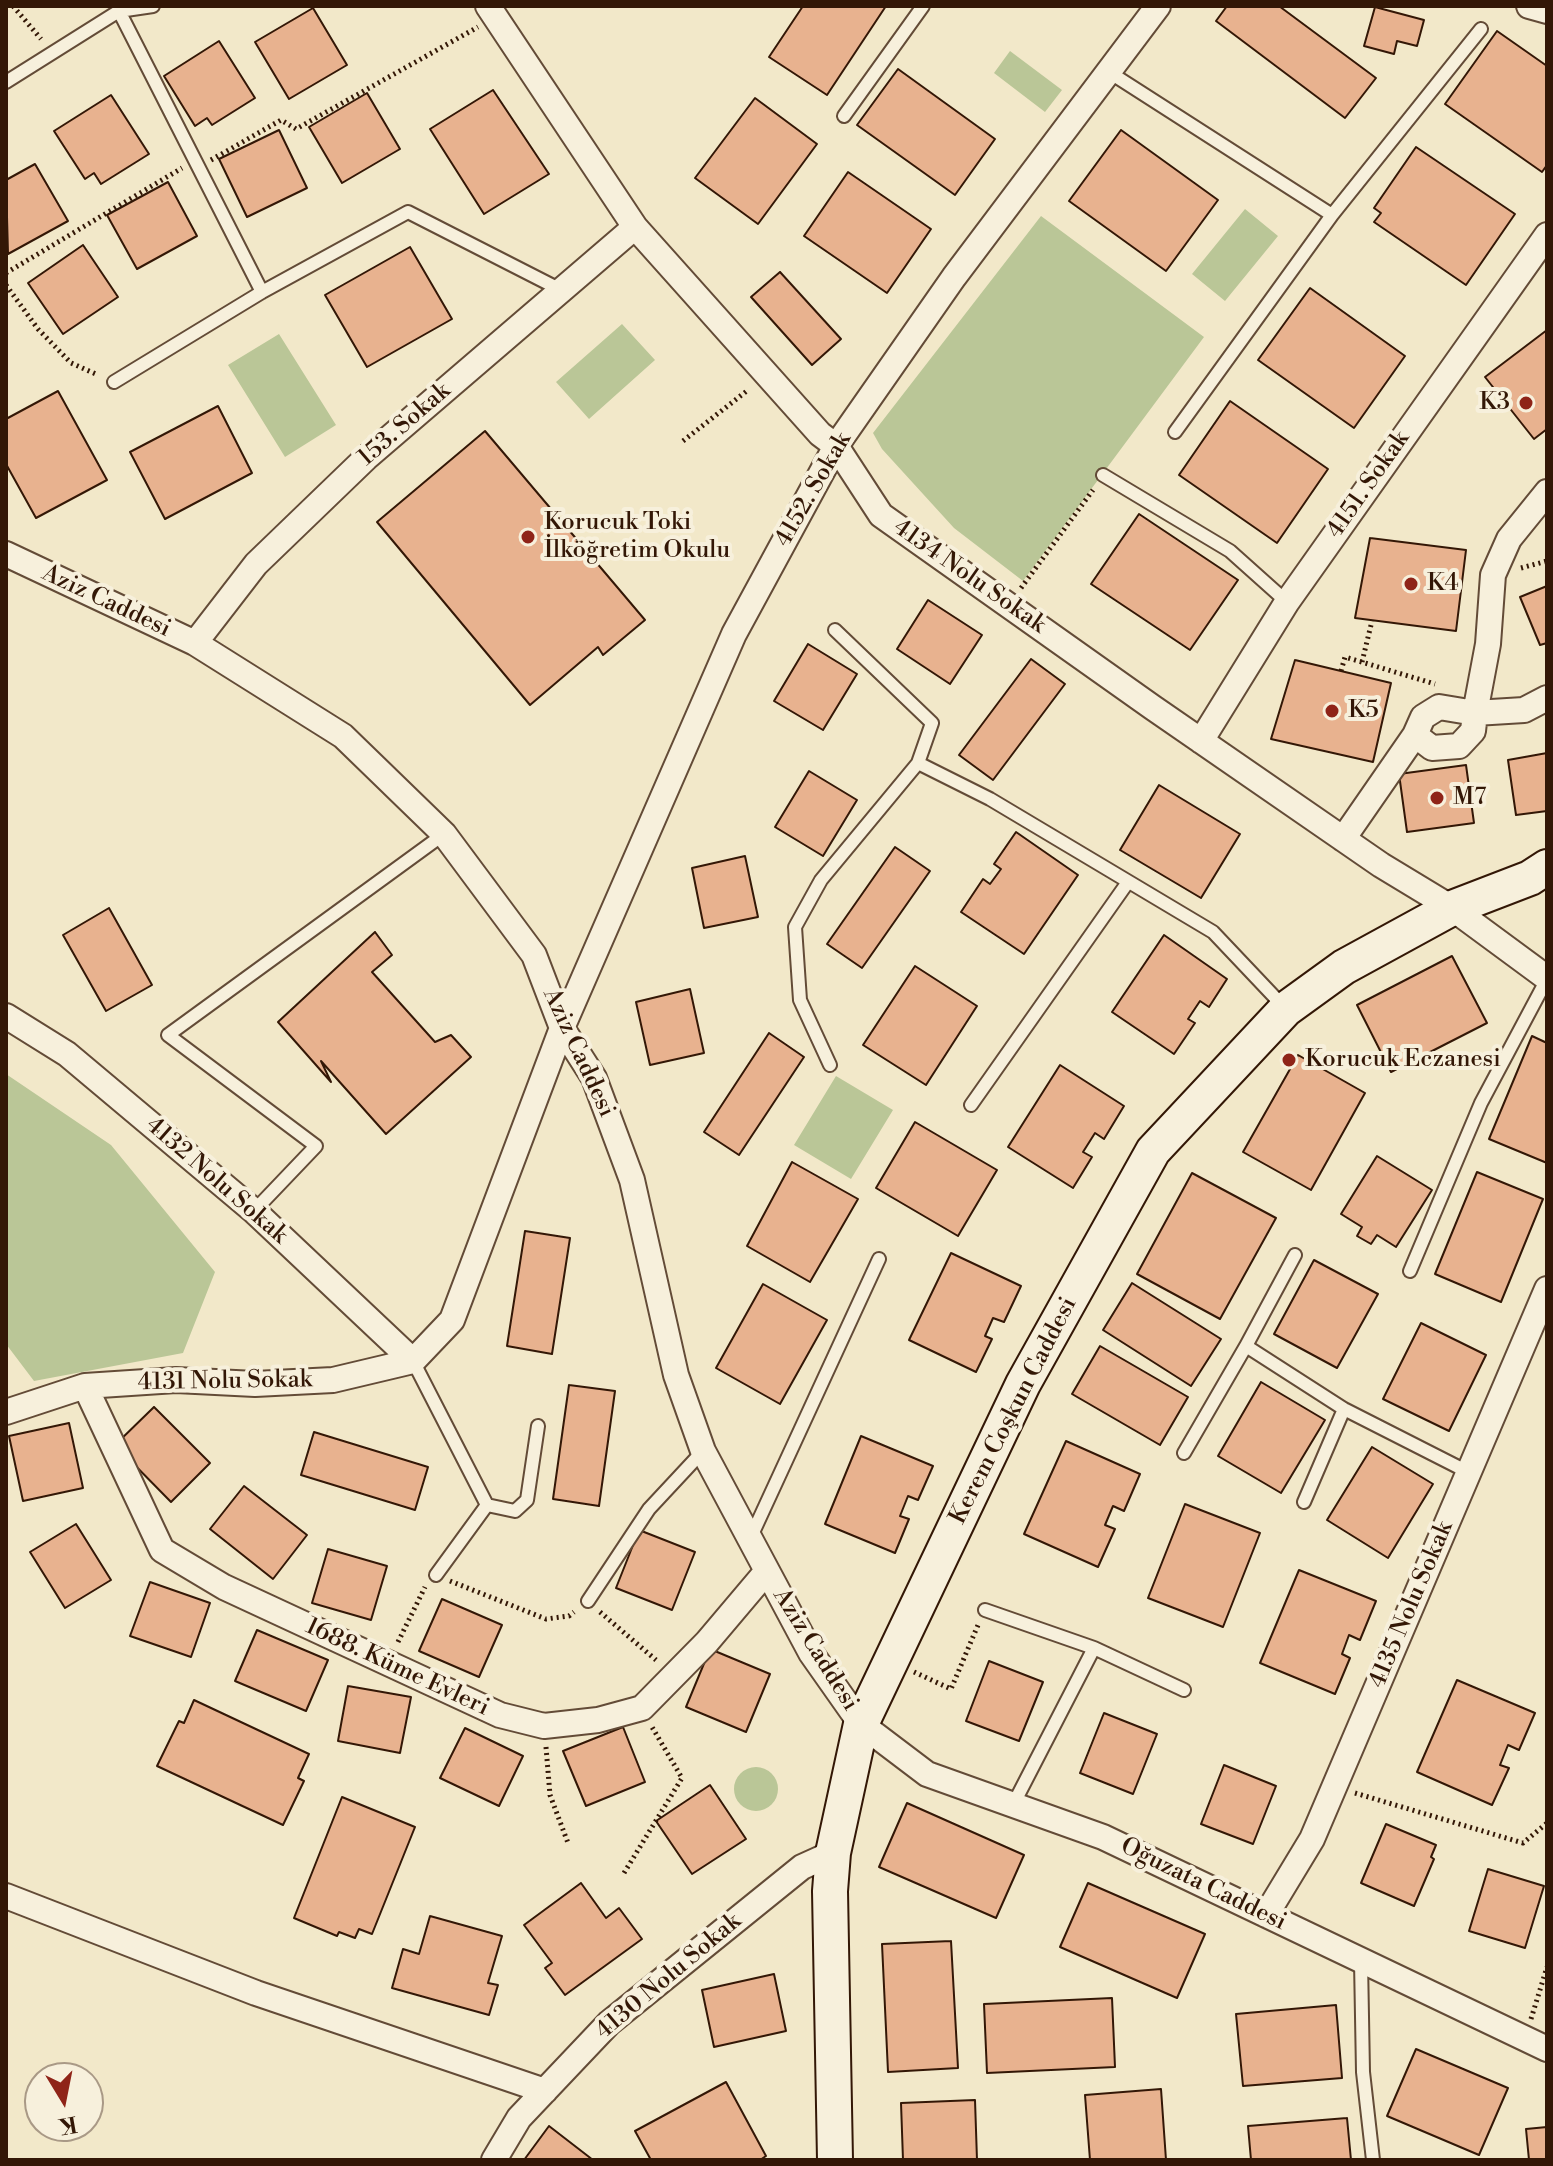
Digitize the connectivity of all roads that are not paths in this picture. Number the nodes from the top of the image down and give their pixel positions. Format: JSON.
{"nodes":[{"id":1,"x":153,"y":6,"type":"edge"},
{"id":2,"x":923,"y":6,"type":"edge"},
{"id":3,"x":1158,"y":6,"type":"edge"},
{"id":4,"x":1529,"y":6,"type":"edge"},
{"id":5,"x":119,"y":11,"type":"junction"},
{"id":6,"x":1547,"y":11,"type":"edge"},
{"id":7,"x":492,"y":12,"type":"edge"},
{"id":8,"x":1481,"y":29,"type":"dead end"},
{"id":9,"x":1109,"y":72,"type":"junction"},
{"id":10,"x":6,"y":82,"type":"edge"},
{"id":11,"x":844,"y":116,"type":"dead end"},
{"id":12,"x":1332,"y":215,"type":"junction"},
{"id":13,"x":635,"y":227,"type":"junction"},
{"id":14,"x":1547,"y":235,"type":"edge"},
{"id":15,"x":561,"y":290,"type":"junction"},
{"id":16,"x":262,"y":292,"type":"junction"},
{"id":17,"x":114,"y":382,"type":"road end"},
{"id":18,"x":1175,"y":432,"type":"dead end"},
{"id":19,"x":836,"y":446,"type":"junction"},
{"id":20,"x":1103,"y":475,"type":"road end"},
{"id":21,"x":1547,"y":492,"type":"edge"},
{"id":22,"x":6,"y":554,"type":"edge"},
{"id":23,"x":1287,"y":602,"type":"junction"},
{"id":24,"x":835,"y":630,"type":"dead end"},
{"id":25,"x":195,"y":643,"type":"junction"},
{"id":26,"x":1547,"y":698,"type":"edge"},
{"id":27,"x":1475,"y":713,"type":"junction"},
{"id":28,"x":1415,"y":735,"type":"junction"},
{"id":29,"x":1201,"y":741,"type":"junction"},
{"id":30,"x":918,"y":763,"type":"junction"},
{"id":31,"x":444,"y":834,"type":"junction"},
{"id":32,"x":1343,"y":839,"type":"junction"},
{"id":33,"x":1547,"y":867,"type":"edge"},
{"id":34,"x":1128,"y":882,"type":"junction"},
{"id":35,"x":1452,"y":908,"type":"junction"},
{"id":36,"x":1547,"y":979,"type":"edge"},
{"id":37,"x":1286,"y":1009,"type":"junction"},
{"id":38,"x":6,"y":1016,"type":"edge"},
{"id":39,"x":562,"y":1028,"type":"junction"},
{"id":40,"x":830,"y":1065,"type":"dead end"},
{"id":41,"x":971,"y":1105,"type":"dead end"},
{"id":42,"x":254,"y":1211,"type":"junction"},
{"id":43,"x":1295,"y":1255,"type":"dead end"},
{"id":44,"x":879,"y":1259,"type":"dead end"},
{"id":45,"x":1410,"y":1271,"type":"dead end"},
{"id":46,"x":1547,"y":1289,"type":"edge"},
{"id":47,"x":1246,"y":1346,"type":"junction"},
{"id":48,"x":413,"y":1361,"type":"junction"},
{"id":49,"x":85,"y":1386,"type":"junction"},
{"id":50,"x":1344,"y":1409,"type":"junction"},
{"id":51,"x":6,"y":1412,"type":"edge"},
{"id":52,"x":538,"y":1426,"type":"dead end"},
{"id":53,"x":703,"y":1451,"type":"junction"},
{"id":54,"x":1184,"y":1453,"type":"dead end"},
{"id":55,"x":1468,"y":1472,"type":"junction"},
{"id":56,"x":1304,"y":1502,"type":"dead end"},
{"id":57,"x":487,"y":1505,"type":"junction"},
{"id":58,"x":749,"y":1541,"type":"junction"},
{"id":59,"x":767,"y":1571,"type":"junction"},
{"id":60,"x":436,"y":1575,"type":"road end"},
{"id":61,"x":588,"y":1601,"type":"road end"},
{"id":62,"x":985,"y":1610,"type":"road end"},
{"id":63,"x":1094,"y":1648,"type":"junction"},
{"id":64,"x":1184,"y":1690,"type":"dead end"},
{"id":65,"x":861,"y":1724,"type":"junction"},
{"id":66,"x":1013,"y":1805,"type":"junction"},
{"id":67,"x":833,"y":1853,"type":"junction"},
{"id":68,"x":6,"y":1896,"type":"edge"},
{"id":69,"x":1266,"y":1915,"type":"junction"},
{"id":70,"x":1361,"y":1961,"type":"junction"},
{"id":71,"x":1547,"y":2049,"type":"edge"},
{"id":72,"x":545,"y":2091,"type":"junction"},
{"id":73,"x":494,"y":2160,"type":"edge"},
{"id":74,"x":835,"y":2160,"type":"edge"},
{"id":75,"x":1373,"y":2160,"type":"edge"}],
"edges":[{"from":1,"to":5,"type":"lane"},
{"from":2,"to":11,"type":"lane"},
{"from":3,"to":9,"type":"street","name":"4152. Sokak"},
{"from":4,"to":6,"type":"street"},
{"from":5,"to":10,"type":"lane"},
{"from":5,"to":16,"type":"lane"},
{"from":7,"to":13,"type":"street","name":"4134 Nolu Sokak"},
{"from":8,"to":12,"type":"lane"},
{"from":9,"to":12,"type":"lane"},
{"from":9,"to":19,"type":"street","name":"4152. Sokak"},
{"from":12,"to":18,"type":"lane"},
{"from":13,"to":15,"type":"street","name":"153. Sokak"},
{"from":13,"to":19,"type":"street","name":"4134 Nolu Sokak"},
{"from":14,"to":23,"type":"street","name":"4151. Sokak"},
{"from":15,"to":16,"type":"lane"},
{"from":15,"to":25,"type":"street","name":"153. Sokak"},
{"from":16,"to":17,"type":"lane"},
{"from":19,"to":29,"type":"street","name":"4134 Nolu Sokak"},
{"from":19,"to":39,"type":"street","name":"4152. Sokak"},
{"from":20,"to":23,"type":"lane"},
{"from":21,"to":27,"type":"street"},
{"from":22,"to":25,"type":"street","name":"Aziz Caddesi"},
{"from":23,"to":29,"type":"street","name":"4151. Sokak"},
{"from":24,"to":30,"type":"lane"},
{"from":25,"to":31,"type":"street","name":"Aziz Caddesi"},
{"from":26,"to":27,"type":"street"},
{"from":27,"to":28,"type":"street"},
{"from":27,"to":28,"type":"street"},
{"from":28,"to":32,"type":"street"},
{"from":29,"to":32,"type":"street","name":"4134 Nolu Sokak"},
{"from":30,"to":34,"type":"lane"},
{"from":30,"to":40,"type":"lane"},
{"from":31,"to":39,"type":"street","name":"Aziz Caddesi"},
{"from":31,"to":42,"type":"lane"},
{"from":32,"to":35,"type":"street","name":"4134 Nolu Sokak"},
{"from":33,"to":35,"type":"street","name":"Kerem Coşkun Caddesi"},
{"from":34,"to":37,"type":"lane"},
{"from":34,"to":41,"type":"lane"},
{"from":35,"to":36,"type":"street","name":"4134 Nolu Sokak"},
{"from":35,"to":37,"type":"street","name":"Kerem Coşkun Caddesi"},
{"from":36,"to":45,"type":"lane"},
{"from":37,"to":65,"type":"street","name":"Kerem Coşkun Caddesi"},
{"from":38,"to":42,"type":"street","name":"4132 Nolu Sokak"},
{"from":39,"to":48,"type":"street"},
{"from":39,"to":53,"type":"street","name":"Aziz Caddesi"},
{"from":42,"to":48,"type":"street","name":"4132 Nolu Sokak"},
{"from":43,"to":47,"type":"lane"},
{"from":44,"to":58,"type":"lane"},
{"from":46,"to":55,"type":"street","name":"4135 Nolu Sokak"},
{"from":47,"to":50,"type":"lane"},
{"from":47,"to":54,"type":"lane"},
{"from":48,"to":49,"type":"street","name":"4131 Nolu Sokak"},
{"from":48,"to":57,"type":"lane"},
{"from":49,"to":51,"type":"street","name":"4131 Nolu Sokak"},
{"from":49,"to":59,"type":"street","name":"1688. Küme Evleri"},
{"from":50,"to":55,"type":"lane"},
{"from":50,"to":56,"type":"lane"},
{"from":52,"to":57,"type":"lane"},
{"from":53,"to":58,"type":"street","name":"Aziz Caddesi"},
{"from":53,"to":61,"type":"lane"},
{"from":55,"to":69,"type":"street","name":"4135 Nolu Sokak"},
{"from":57,"to":60,"type":"lane"},
{"from":58,"to":59,"type":"street","name":"Aziz Caddesi"},
{"from":59,"to":65,"type":"street","name":"Aziz Caddesi"},
{"from":62,"to":63,"type":"lane"},
{"from":63,"to":64,"type":"lane"},
{"from":63,"to":66,"type":"lane"},
{"from":65,"to":66,"type":"street","name":"Oğuzata Caddesi"},
{"from":65,"to":67,"type":"street","name":"Kerem Coşkun Caddesi"},
{"from":66,"to":69,"type":"street","name":"Oğuzata Caddesi"},
{"from":67,"to":72,"type":"street","name":"4130 Nolu Sokak"},
{"from":67,"to":74,"type":"street","name":"Kerem Coşkun Caddesi"},
{"from":68,"to":72,"type":"street"},
{"from":69,"to":70,"type":"street","name":"Oğuzata Caddesi"},
{"from":70,"to":71,"type":"street","name":"Oğuzata Caddesi"},
{"from":70,"to":75,"type":"lane"},
{"from":72,"to":73,"type":"street","name":"4130 Nolu Sokak"}]}
